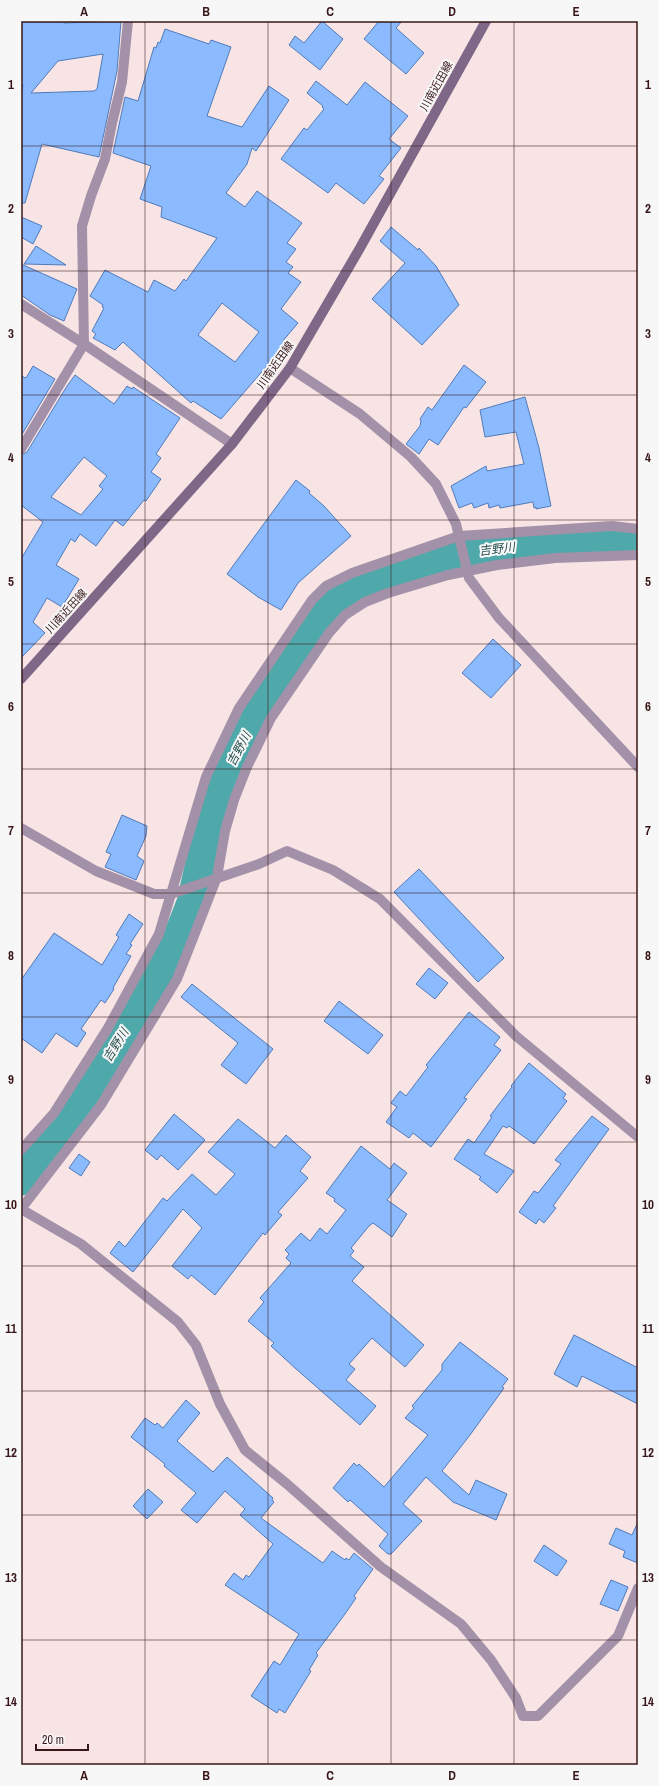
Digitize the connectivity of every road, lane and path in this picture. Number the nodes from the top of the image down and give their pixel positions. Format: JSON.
{"nodes":[{"id":1,"x":128,"y":21,"type":"edge"},
{"id":2,"x":486,"y":21,"type":"edge"},
{"id":3,"x":21,"y":304,"type":"edge"},
{"id":4,"x":84,"y":344,"type":"junction"},
{"id":5,"x":290,"y":368,"type":"junction"},
{"id":6,"x":232,"y":444,"type":"junction"},
{"id":7,"x":21,"y":449,"type":"edge"},
{"id":8,"x":638,"y":529,"type":"edge"},
{"id":9,"x":459,"y":539,"type":"junction"},
{"id":10,"x":638,"y":555,"type":"edge"},
{"id":11,"x":467,"y":569,"type":"junction"},
{"id":12,"x":21,"y":679,"type":"edge"},
{"id":13,"x":638,"y":767,"type":"edge"},
{"id":14,"x":21,"y":828,"type":"edge"},
{"id":15,"x":212,"y":879,"type":"junction"},
{"id":16,"x":171,"y":894,"type":"junction"},
{"id":17,"x":638,"y":1137,"type":"edge"},
{"id":18,"x":21,"y":1150,"type":"edge"},
{"id":19,"x":21,"y":1209,"type":"edge"},
{"id":20,"x":638,"y":1588,"type":"edge"}],
"edges":[{"from":1,"to":4,"type":"street"},
{"from":2,"to":5,"type":"main road","name":"川南近田線"},
{"from":3,"to":4,"type":"street"},
{"from":4,"to":6,"type":"street"},
{"from":4,"to":7,"type":"street"},
{"from":5,"to":6,"type":"main road","name":"川南近田線"},
{"from":5,"to":9,"type":"street"},
{"from":6,"to":12,"type":"main road","name":"川南近田線"},
{"from":8,"to":9,"type":"street"},
{"from":9,"to":11,"type":"street"},
{"from":9,"to":16,"type":"street"},
{"from":10,"to":11,"type":"street"},
{"from":11,"to":13,"type":"street"},
{"from":11,"to":15,"type":"street"},
{"from":14,"to":16,"type":"street"},
{"from":15,"to":16,"type":"street"},
{"from":15,"to":17,"type":"street"},
{"from":15,"to":19,"type":"street"},
{"from":16,"to":18,"type":"street"},
{"from":19,"to":20,"type":"street"}]}
